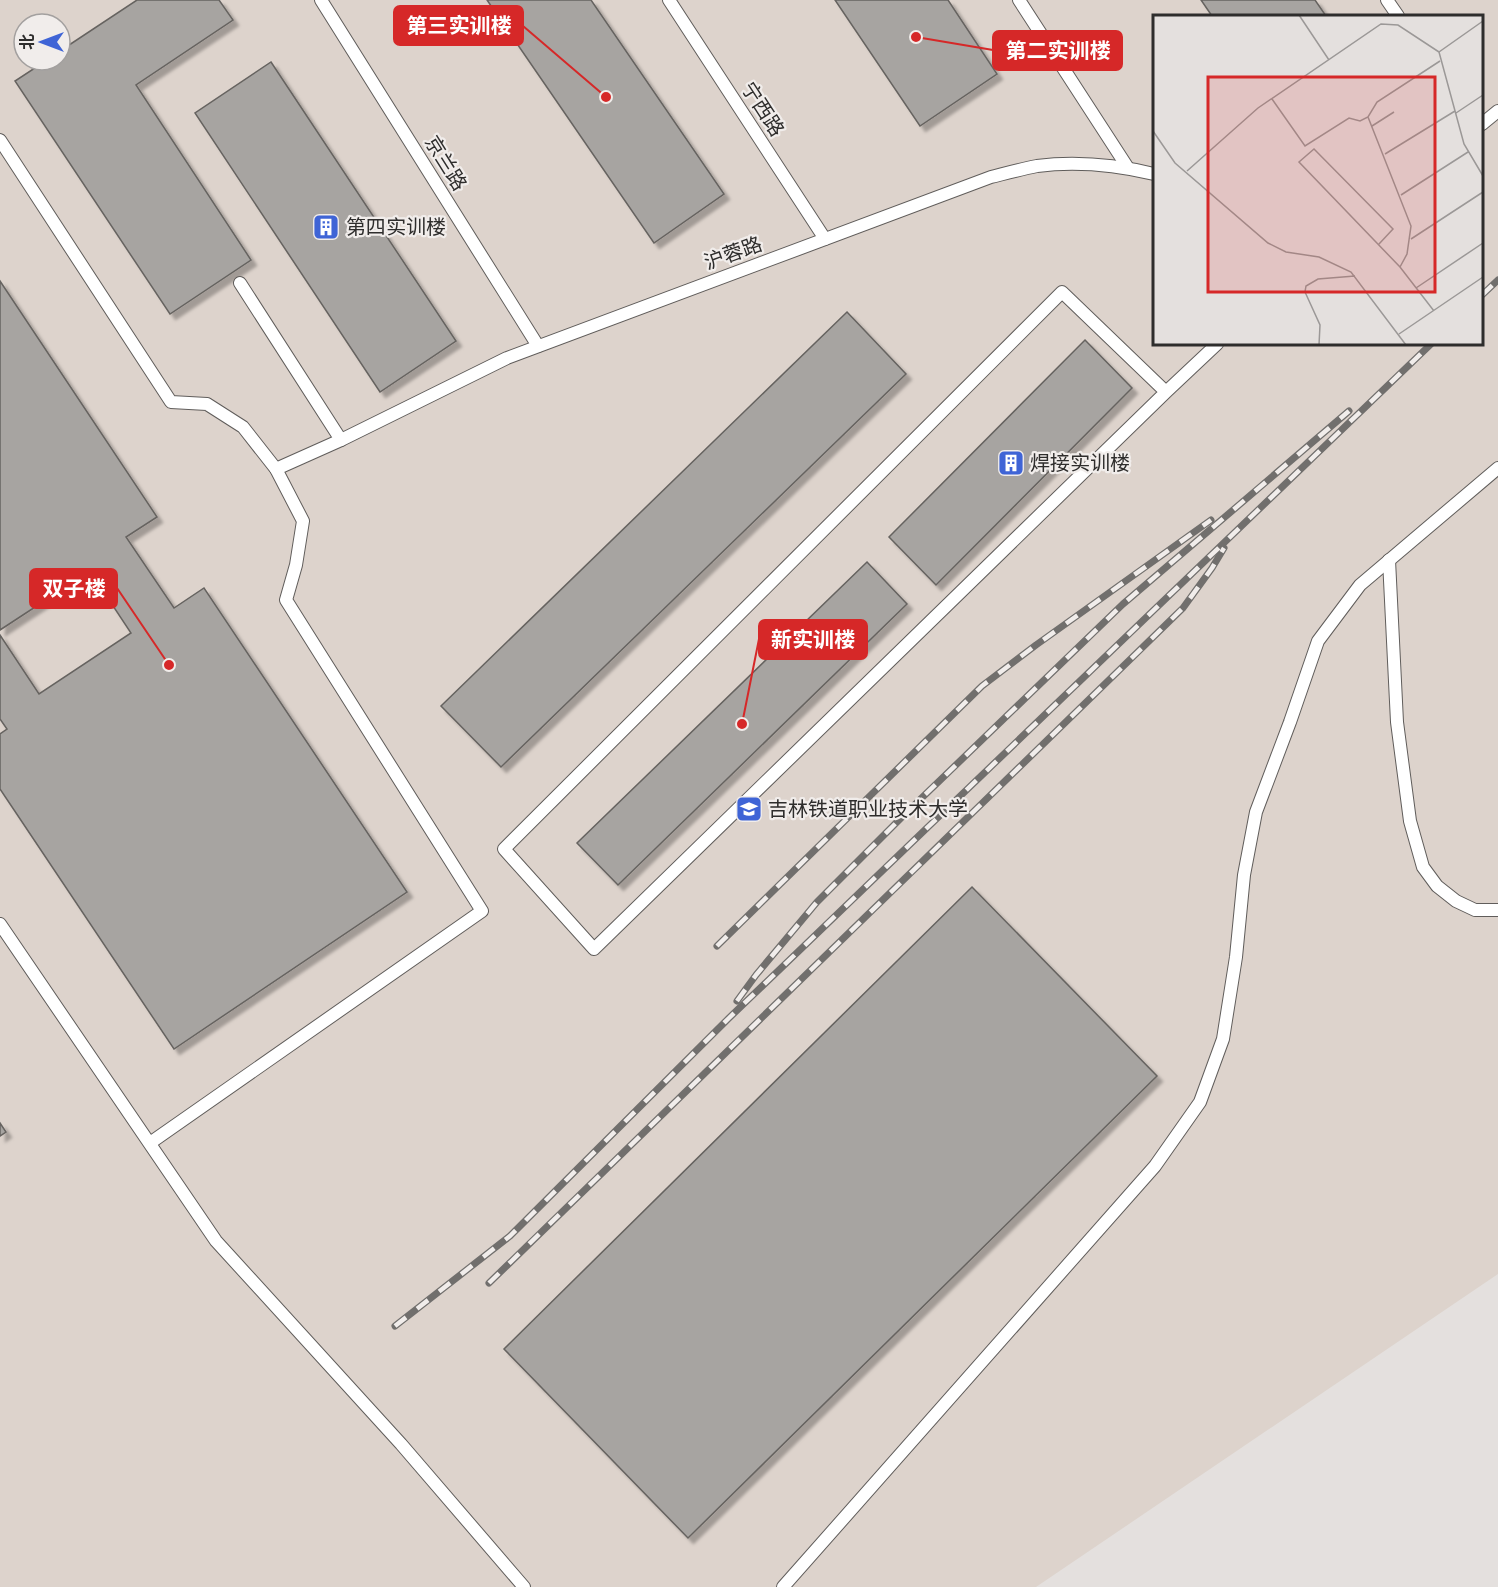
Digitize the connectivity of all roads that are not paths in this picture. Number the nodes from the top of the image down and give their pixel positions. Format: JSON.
{"nodes":[{"id":1,"x":321,"y":0,"type":"edge"},
{"id":2,"x":669,"y":0,"type":"edge"},
{"id":3,"x":1019,"y":0,"type":"edge"},
{"id":4,"x":1387,"y":0,"type":"edge"},
{"id":5,"x":1397,"y":15,"type":"edge"},
{"id":6,"x":1498,"y":111,"type":"edge"},
{"id":7,"x":1483,"y":123,"type":"edge"},
{"id":8,"x":0,"y":140,"type":"edge"},
{"id":9,"x":1128,"y":168,"type":"junction"},
{"id":10,"x":1153,"y":174,"type":"edge"},
{"id":11,"x":825,"y":239,"type":"junction"},
{"id":12,"x":240,"y":283,"type":"dead end"},
{"id":13,"x":1216,"y":345,"type":"edge"},
{"id":14,"x":538,"y":346,"type":"junction"},
{"id":15,"x":1166,"y":392,"type":"junction"},
{"id":16,"x":341,"y":440,"type":"junction"},
{"id":17,"x":1498,"y":468,"type":"edge"},
{"id":18,"x":276,"y":469,"type":"junction"},
{"id":19,"x":1389,"y":560,"type":"junction"},
{"id":20,"x":1498,"y":910,"type":"edge"},
{"id":21,"x":0,"y":924,"type":"edge"},
{"id":22,"x":150,"y":1143,"type":"junction"},
{"id":23,"x":524,"y":1587,"type":"edge"},
{"id":24,"x":783,"y":1587,"type":"edge"}],
"edges":[{"from":1,"to":14,"type":"lane","name":"京兰路"},
{"from":2,"to":11,"type":"lane","name":"宁西路"},
{"from":3,"to":9,"type":"lane"},
{"from":4,"to":5,"type":"lane"},
{"from":6,"to":7,"type":"lane"},
{"from":8,"to":18,"type":"lane"},
{"from":9,"to":10,"type":"lane","name":"沪蓉路"},
{"from":9,"to":11,"type":"lane","name":"沪蓉路"},
{"from":11,"to":14,"type":"lane","name":"沪蓉路"},
{"from":12,"to":16,"type":"lane"},
{"from":13,"to":15,"type":"lane"},
{"from":14,"to":16,"type":"lane","name":"沪蓉路"},
{"from":15,"to":15,"type":"lane"},
{"from":16,"to":18,"type":"lane","name":"沪蓉路"},
{"from":17,"to":19,"type":"lane"},
{"from":18,"to":22,"type":"lane"},
{"from":19,"to":20,"type":"lane"},
{"from":19,"to":24,"type":"lane"},
{"from":21,"to":22,"type":"lane"},
{"from":22,"to":23,"type":"lane"}]}
